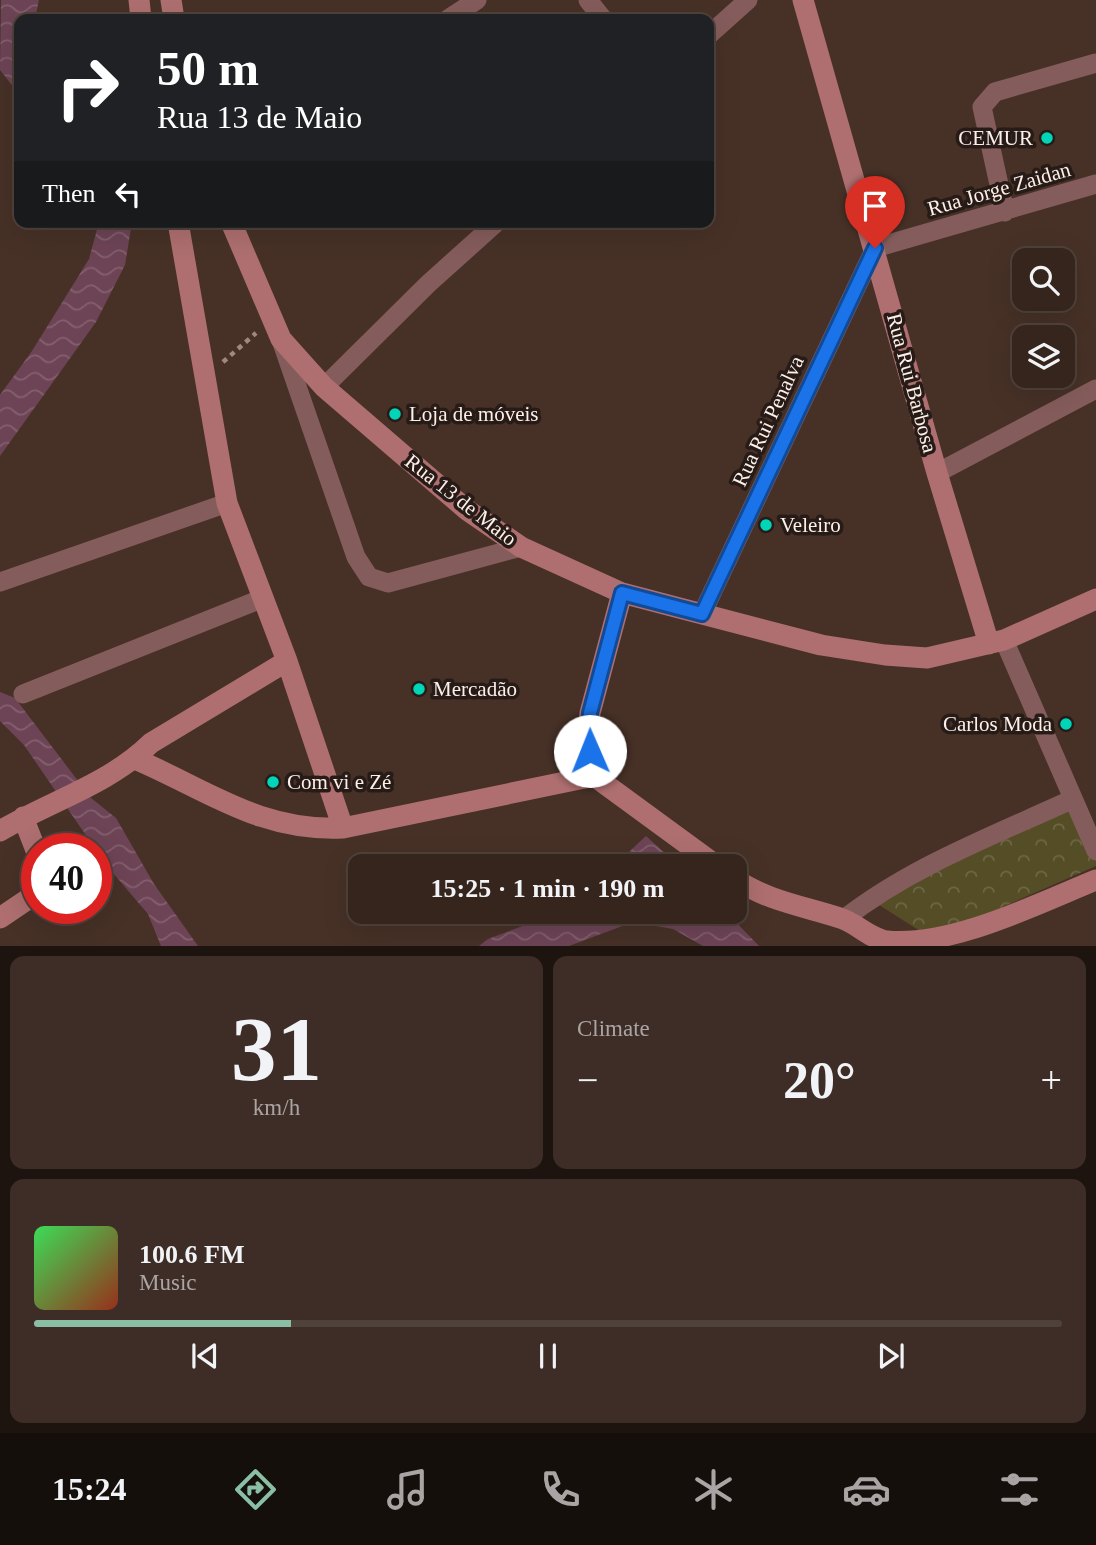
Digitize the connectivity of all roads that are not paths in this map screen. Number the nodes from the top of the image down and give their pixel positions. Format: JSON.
{"nodes":[{"id":1,"x":477,"y":0,"type":"edge"},
{"id":2,"x":588,"y":0,"type":"edge"},
{"id":3,"x":747,"y":0,"type":"edge"},
{"id":4,"x":803,"y":0,"type":"edge"},
{"id":5,"x":456,"y":14,"type":"edge"},
{"id":6,"x":599,"y":14,"type":"edge"},
{"id":7,"x":714,"y":30,"type":"edge"},
{"id":8,"x":1096,"y":63,"type":"edge"},
{"id":9,"x":1096,"y":184,"type":"edge"},
{"id":10,"x":1005,"y":212,"type":"junction"},
{"id":11,"x":179,"y":228,"type":"edge"},
{"id":12,"x":233,"y":228,"type":"edge"},
{"id":13,"x":490,"y":228,"type":"edge"},
{"id":14,"x":875,"y":248,"type":"junction"},
{"id":15,"x":275,"y":330,"type":"junction"},
{"id":16,"x":324,"y":387,"type":"junction"},
{"id":17,"x":1096,"y":389,"type":"edge"},
{"id":18,"x":937,"y":473,"type":"junction"},
{"id":19,"x":227,"y":503,"type":"junction"},
{"id":20,"x":521,"y":547,"type":"junction"},
{"id":21,"x":0,"y":583,"type":"edge"},
{"id":22,"x":622,"y":593,"type":"junction"},
{"id":23,"x":261,"y":599,"type":"junction"},
{"id":24,"x":1096,"y":599,"type":"edge"},
{"id":25,"x":702,"y":614,"type":"junction"},
{"id":26,"x":997,"y":642,"type":"junction"},
{"id":27,"x":287,"y":662,"type":"junction"},
{"id":28,"x":23,"y":694,"type":"dead end"},
{"id":29,"x":135,"y":759,"type":"junction"},
{"id":30,"x":594,"y":776,"type":"junction"},
{"id":31,"x":1073,"y":799,"type":"junction"},
{"id":32,"x":23,"y":817,"type":"junction"},
{"id":33,"x":344,"y":828,"type":"junction"},
{"id":34,"x":0,"y":831,"type":"edge"},
{"id":35,"x":29,"y":833,"type":"edge"},
{"id":36,"x":1096,"y":851,"type":"edge"},
{"id":37,"x":701,"y":854,"type":"edge"},
{"id":38,"x":1096,"y":880,"type":"edge"},
{"id":39,"x":747,"y":885,"type":"edge"},
{"id":40,"x":21,"y":904,"type":"edge"},
{"id":41,"x":0,"y":918,"type":"edge"},
{"id":42,"x":844,"y":919,"type":"junction"},
{"id":43,"x":862,"y":942,"type":"edge"}],
"edges":[{"from":1,"to":5,"type":"street"},
{"from":2,"to":6,"type":"street"},
{"from":3,"to":7,"type":"street"},
{"from":4,"to":14,"type":"street","name":"Rua Rui Barbosa"},
{"from":8,"to":10,"type":"street"},
{"from":9,"to":10,"type":"street","name":"Rua Jorge Zaidan"},
{"from":10,"to":14,"type":"street","name":"Rua Jorge Zaidan"},
{"from":11,"to":19,"type":"street"},
{"from":12,"to":15,"type":"street","name":"Rua 13 de Maio"},
{"from":13,"to":16,"type":"street"},
{"from":14,"to":18,"type":"street","name":"Rua Rui Barbosa"},
{"from":14,"to":25,"type":"street","name":"Rua Rui Penalva"},
{"from":15,"to":16,"type":"street","name":"Rua 13 de Maio"},
{"from":15,"to":20,"type":"street"},
{"from":16,"to":20,"type":"street","name":"Rua 13 de Maio"},
{"from":17,"to":18,"type":"street"},
{"from":18,"to":26,"type":"street","name":"Rua Rui Barbosa"},
{"from":19,"to":21,"type":"street"},
{"from":19,"to":23,"type":"street"},
{"from":20,"to":22,"type":"street","name":"Rua 13 de Maio"},
{"from":22,"to":25,"type":"street","name":"Rua 13 de Maio"},
{"from":22,"to":30,"type":"street"},
{"from":23,"to":27,"type":"street"},
{"from":23,"to":28,"type":"street"},
{"from":24,"to":26,"type":"street","name":"Rua 13 de Maio"},
{"from":25,"to":26,"type":"street","name":"Rua 13 de Maio"},
{"from":26,"to":31,"type":"street"},
{"from":27,"to":29,"type":"street"},
{"from":27,"to":33,"type":"street"},
{"from":29,"to":32,"type":"street"},
{"from":29,"to":33,"type":"street"},
{"from":30,"to":33,"type":"street"},
{"from":30,"to":37,"type":"street"},
{"from":31,"to":36,"type":"street"},
{"from":31,"to":42,"type":"street"},
{"from":32,"to":34,"type":"street"},
{"from":32,"to":35,"type":"street"},
{"from":38,"to":43,"type":"street"},
{"from":39,"to":42,"type":"street"},
{"from":40,"to":41,"type":"street"},
{"from":42,"to":43,"type":"street"}]}
